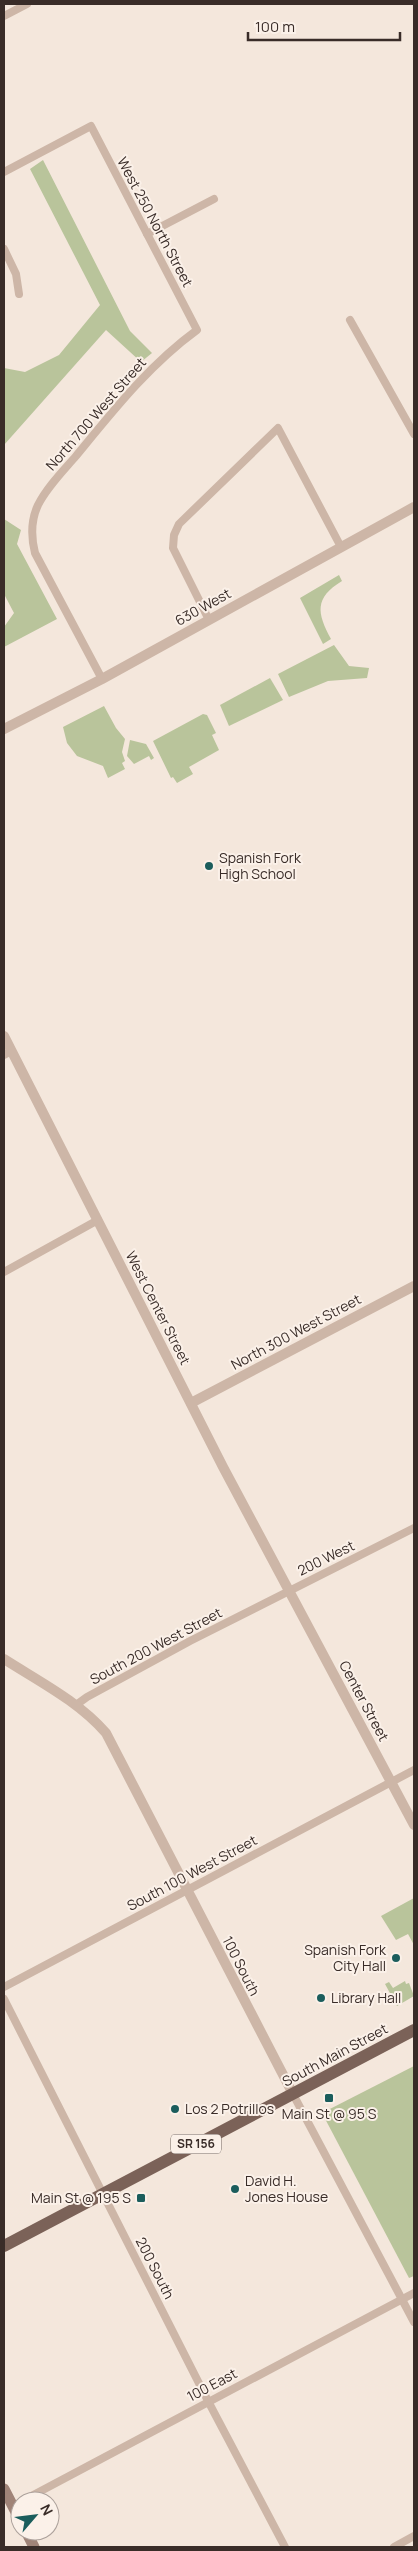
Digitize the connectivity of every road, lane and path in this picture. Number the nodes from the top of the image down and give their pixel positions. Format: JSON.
{"nodes":[{"id":1,"x":28,"y":4,"type":"edge"},
{"id":2,"x":4,"y":16,"type":"edge"},
{"id":3,"x":4,"y":172,"type":"edge"},
{"id":4,"x":214,"y":198,"type":"dead end"},
{"id":5,"x":147,"y":234,"type":"junction"},
{"id":6,"x":4,"y":249,"type":"edge"},
{"id":7,"x":19,"y":294,"type":"dead end"},
{"id":8,"x":350,"y":320,"type":"dead end"},
{"id":9,"x":197,"y":330,"type":"joint"},
{"id":10,"x":414,"y":434,"type":"edge"},
{"id":11,"x":414,"y":507,"type":"edge"},
{"id":12,"x":341,"y":547,"type":"junction"},
{"id":13,"x":209,"y":620,"type":"junction"},
{"id":14,"x":102,"y":679,"type":"junction"},
{"id":15,"x":4,"y":729,"type":"edge"},
{"id":16,"x":4,"y":1036,"type":"edge"},
{"id":17,"x":8,"y":1053,"type":"edge"},
{"id":18,"x":98,"y":1220,"type":"junction"},
{"id":19,"x":4,"y":1272,"type":"edge"},
{"id":20,"x":414,"y":1286,"type":"edge"},
{"id":21,"x":191,"y":1403,"type":"junction"},
{"id":22,"x":414,"y":1528,"type":"edge"},
{"id":23,"x":289,"y":1590,"type":"junction"},
{"id":24,"x":249,"y":1610,"type":"joint"},
{"id":25,"x":4,"y":1659,"type":"edge"},
{"id":26,"x":76,"y":1705,"type":"junction"},
{"id":27,"x":414,"y":1770,"type":"edge"},
{"id":28,"x":392,"y":1782,"type":"junction"},
{"id":29,"x":414,"y":1825,"type":"edge"},
{"id":30,"x":187,"y":1890,"type":"junction"},
{"id":31,"x":4,"y":1987,"type":"edge"},
{"id":32,"x":4,"y":1999,"type":"edge"},
{"id":33,"x":414,"y":2030,"type":"edge"},
{"id":34,"x":293,"y":2094,"type":"junction"},
{"id":35,"x":102,"y":2194,"type":"junction"},
{"id":36,"x":4,"y":2246,"type":"edge"},
{"id":37,"x":414,"y":2292,"type":"edge"},
{"id":38,"x":402,"y":2299,"type":"junction"},
{"id":39,"x":414,"y":2322,"type":"edge"},
{"id":40,"x":208,"y":2401,"type":"junction"},
{"id":41,"x":40,"y":2491,"type":"edge"},
{"id":42,"x":414,"y":2536,"type":"edge"},
{"id":43,"x":285,"y":2547,"type":"edge"},
{"id":44,"x":394,"y":2547,"type":"edge"}],
"edges":[{"from":1,"to":2,"type":"street"},
{"from":3,"to":5,"type":"street","name":"West 250 North Street"},
{"from":4,"to":5,"type":"street"},
{"from":5,"to":9,"type":"street","name":"West 250 North Street"},
{"from":6,"to":7,"type":"street"},
{"from":8,"to":10,"type":"street"},
{"from":9,"to":14,"type":"street","name":"North 700 West Street"},
{"from":11,"to":12,"type":"street","name":"630 West"},
{"from":12,"to":13,"type":"street","name":"630 West"},
{"from":12,"to":13,"type":"street"},
{"from":13,"to":14,"type":"street","name":"630 West"},
{"from":14,"to":15,"type":"street","name":"630 West"},
{"from":16,"to":17,"type":"street","name":"West Center Street"},
{"from":17,"to":18,"type":"street","name":"West Center Street"},
{"from":18,"to":19,"type":"street"},
{"from":18,"to":21,"type":"street","name":"West Center Street"},
{"from":20,"to":21,"type":"street","name":"North 300 West Street"},
{"from":21,"to":23,"type":"street","name":"West Center Street"},
{"from":22,"to":23,"type":"street","name":"200 West"},
{"from":23,"to":24,"type":"street","name":"200 West"},
{"from":23,"to":28,"type":"street","name":"Center Street"},
{"from":24,"to":26,"type":"street","name":"South 200 West Street"},
{"from":25,"to":26,"type":"street","name":"100 South"},
{"from":26,"to":30,"type":"street","name":"100 South"},
{"from":27,"to":28,"type":"street","name":"South 100 West Street"},
{"from":28,"to":29,"type":"street","name":"Center Street"},
{"from":28,"to":30,"type":"street","name":"South 100 West Street"},
{"from":30,"to":31,"type":"street","name":"South 100 West Street"},
{"from":30,"to":34,"type":"street","name":"100 South"},
{"from":32,"to":35,"type":"street","name":"200 South"},
{"from":33,"to":34,"type":"main road","name":"South Main Street","number":"SR 156"},
{"from":34,"to":35,"type":"main road","name":"South Main Street","number":"SR 156"},
{"from":34,"to":38,"type":"street","name":"100 South"},
{"from":35,"to":36,"type":"main road","name":"South Main Street","number":"SR 156"},
{"from":35,"to":40,"type":"street","name":"200 South"},
{"from":37,"to":38,"type":"street","name":"100 East"},
{"from":38,"to":39,"type":"street","name":"100 South"},
{"from":38,"to":40,"type":"street","name":"100 East"},
{"from":40,"to":41,"type":"street","name":"100 East"},
{"from":40,"to":43,"type":"street","name":"200 South"},
{"from":42,"to":44,"type":"street"}]}
